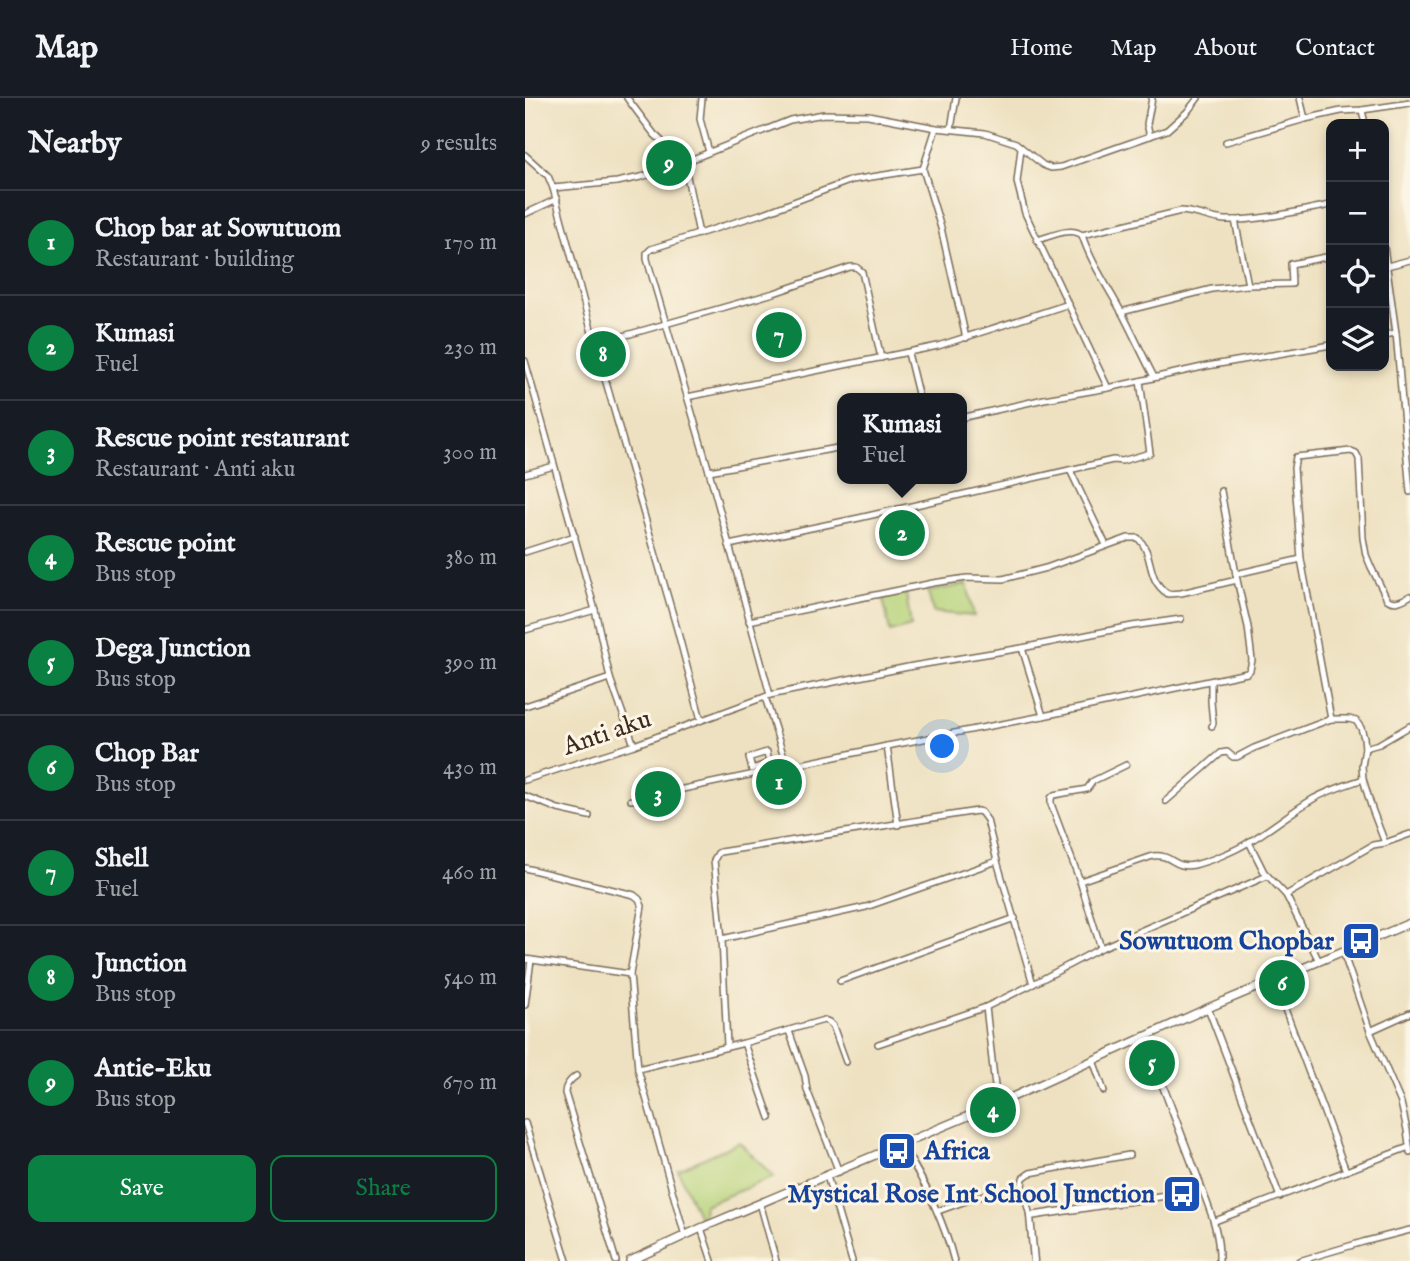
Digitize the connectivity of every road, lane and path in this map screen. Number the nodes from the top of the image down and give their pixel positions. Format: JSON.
{"nodes":[{"id":1,"x":627,"y":98,"type":"edge"},
{"id":2,"x":702,"y":98,"type":"edge"},
{"id":3,"x":956,"y":98,"type":"edge"},
{"id":4,"x":1151,"y":98,"type":"edge"},
{"id":5,"x":1198,"y":98,"type":"edge"},
{"id":6,"x":1300,"y":98,"type":"edge"},
{"id":7,"x":1402,"y":101,"type":"edge"},
{"id":8,"x":1410,"y":103,"type":"edge"},
{"id":9,"x":1362,"y":110,"type":"junction"},
{"id":10,"x":1305,"y":119,"type":"junction"},
{"id":11,"x":1364,"y":119,"type":"edge"},
{"id":12,"x":936,"y":128,"type":"junction"},
{"id":13,"x":951,"y":129,"type":"junction"},
{"id":14,"x":1150,"y":136,"type":"junction"},
{"id":15,"x":1226,"y":142,"type":"dead end"},
{"id":16,"x":1021,"y":148,"type":"junction"},
{"id":17,"x":709,"y":152,"type":"junction"},
{"id":18,"x":525,"y":155,"type":"edge"},
{"id":19,"x":684,"y":162,"type":"junction"},
{"id":20,"x":923,"y":169,"type":"junction"},
{"id":21,"x":553,"y":188,"type":"junction"},
{"id":22,"x":557,"y":199,"type":"junction"},
{"id":23,"x":1326,"y":206,"type":"edge"},
{"id":24,"x":525,"y":214,"type":"edge"},
{"id":25,"x":1235,"y":220,"type":"junction"},
{"id":26,"x":699,"y":234,"type":"junction"},
{"id":27,"x":1082,"y":234,"type":"junction"},
{"id":28,"x":1037,"y":240,"type":"junction"},
{"id":29,"x":1326,"y":257,"type":"edge"},
{"id":30,"x":1410,"y":260,"type":"edge"},
{"id":31,"x":1389,"y":265,"type":"edge"},
{"id":32,"x":1389,"y":281,"type":"edge"},
{"id":33,"x":1248,"y":285,"type":"junction"},
{"id":34,"x":1069,"y":304,"type":"junction"},
{"id":35,"x":1121,"y":312,"type":"junction"},
{"id":36,"x":665,"y":323,"type":"junction"},
{"id":37,"x":1396,"y":333,"type":"junction"},
{"id":38,"x":1389,"y":334,"type":"edge"},
{"id":39,"x":966,"y":338,"type":"junction"},
{"id":40,"x":595,"y":344,"type":"junction"},
{"id":41,"x":1326,"y":346,"type":"edge"},
{"id":42,"x":908,"y":353,"type":"junction"},
{"id":43,"x":881,"y":358,"type":"junction"},
{"id":44,"x":525,"y":361,"type":"edge"},
{"id":45,"x":1154,"y":377,"type":"junction"},
{"id":46,"x":1140,"y":381,"type":"junction"},
{"id":47,"x":1108,"y":388,"type":"junction"},
{"id":48,"x":534,"y":391,"type":"junction"},
{"id":49,"x":918,"y":393,"type":"edge"},
{"id":50,"x":525,"y":394,"type":"edge"},
{"id":51,"x":687,"y":397,"type":"junction"},
{"id":52,"x":967,"y":417,"type":"edge"},
{"id":53,"x":837,"y":448,"type":"edge"},
{"id":54,"x":554,"y":466,"type":"junction"},
{"id":55,"x":1070,"y":470,"type":"junction"},
{"id":56,"x":709,"y":471,"type":"junction"},
{"id":57,"x":525,"y":474,"type":"edge"},
{"id":58,"x":1410,"y":480,"type":"edge"},
{"id":59,"x":1221,"y":491,"type":"dead end"},
{"id":60,"x":1410,"y":492,"type":"edge"},
{"id":61,"x":575,"y":536,"type":"junction"},
{"id":62,"x":729,"y":545,"type":"junction"},
{"id":63,"x":1106,"y":545,"type":"junction"},
{"id":64,"x":525,"y":552,"type":"edge"},
{"id":65,"x":1301,"y":559,"type":"junction"},
{"id":66,"x":1237,"y":577,"type":"junction"},
{"id":67,"x":1410,"y":596,"type":"edge"},
{"id":68,"x":595,"y":610,"type":"junction"},
{"id":69,"x":1181,"y":620,"type":"dead end"},
{"id":70,"x":749,"y":621,"type":"junction"},
{"id":71,"x":525,"y":631,"type":"edge"},
{"id":72,"x":1022,"y":648,"type":"junction"},
{"id":73,"x":610,"y":678,"type":"junction"},
{"id":74,"x":1211,"y":682,"type":"junction"},
{"id":75,"x":768,"y":696,"type":"junction"},
{"id":76,"x":525,"y":706,"type":"edge"},
{"id":77,"x":1043,"y":716,"type":"junction"},
{"id":78,"x":1331,"y":719,"type":"junction"},
{"id":79,"x":701,"y":720,"type":"junction"},
{"id":80,"x":1212,"y":726,"type":"dead end"},
{"id":81,"x":1410,"y":726,"type":"edge"},
{"id":82,"x":634,"y":745,"type":"junction"},
{"id":83,"x":887,"y":746,"type":"junction"},
{"id":84,"x":1365,"y":748,"type":"junction"},
{"id":85,"x":1126,"y":765,"type":"dead end"},
{"id":86,"x":786,"y":766,"type":"junction"},
{"id":87,"x":1363,"y":779,"type":"junction"},
{"id":88,"x":525,"y":780,"type":"edge"},
{"id":89,"x":525,"y":796,"type":"edge"},
{"id":90,"x":631,"y":800,"type":"dead end"},
{"id":91,"x":1166,"y":800,"type":"dead end"},
{"id":92,"x":590,"y":817,"type":"dead end"},
{"id":93,"x":898,"y":825,"type":"junction"},
{"id":94,"x":1410,"y":834,"type":"edge"},
{"id":95,"x":1249,"y":842,"type":"junction"},
{"id":96,"x":1385,"y":843,"type":"junction"},
{"id":97,"x":997,"y":861,"type":"junction"},
{"id":98,"x":525,"y":868,"type":"edge"},
{"id":99,"x":1267,"y":876,"type":"junction"},
{"id":100,"x":1080,"y":881,"type":"junction"},
{"id":101,"x":1286,"y":895,"type":"junction"},
{"id":102,"x":1015,"y":918,"type":"junction"},
{"id":103,"x":1410,"y":923,"type":"edge"},
{"id":104,"x":722,"y":939,"type":"junction"},
{"id":105,"x":1101,"y":948,"type":"junction"},
{"id":106,"x":1343,"y":951,"type":"junction"},
{"id":107,"x":528,"y":959,"type":"edge"},
{"id":108,"x":1319,"y":961,"type":"junction"},
{"id":109,"x":630,"y":974,"type":"junction"},
{"id":110,"x":1274,"y":980,"type":"junction"},
{"id":111,"x":840,"y":981,"type":"dead end"},
{"id":112,"x":1033,"y":984,"type":"junction"},
{"id":113,"x":525,"y":1002,"type":"edge"},
{"id":114,"x":986,"y":1007,"type":"junction"},
{"id":115,"x":1208,"y":1008,"type":"junction"},
{"id":116,"x":1410,"y":1013,"type":"edge"},
{"id":117,"x":789,"y":1031,"type":"junction"},
{"id":118,"x":1370,"y":1031,"type":"junction"},
{"id":119,"x":1144,"y":1037,"type":"junction"},
{"id":120,"x":744,"y":1043,"type":"junction"},
{"id":121,"x":878,"y":1044,"type":"dead end"},
{"id":122,"x":727,"y":1046,"type":"junction"},
{"id":123,"x":1093,"y":1060,"type":"junction"},
{"id":124,"x":846,"y":1062,"type":"dead end"},
{"id":125,"x":638,"y":1069,"type":"junction"},
{"id":126,"x":576,"y":1076,"type":"dead end"},
{"id":127,"x":1104,"y":1091,"type":"dead end"},
{"id":128,"x":997,"y":1104,"type":"junction"},
{"id":129,"x":770,"y":1118,"type":"dead end"},
{"id":130,"x":525,"y":1123,"type":"edge"},
{"id":131,"x":901,"y":1144,"type":"junction"},
{"id":132,"x":1410,"y":1150,"type":"edge"},
{"id":133,"x":1129,"y":1155,"type":"dead end"},
{"id":134,"x":1346,"y":1171,"type":"junction"},
{"id":135,"x":839,"y":1172,"type":"junction"},
{"id":136,"x":827,"y":1176,"type":"junction"},
{"id":137,"x":1200,"y":1184,"type":"junction"},
{"id":138,"x":1021,"y":1186,"type":"junction"},
{"id":139,"x":1280,"y":1197,"type":"junction"},
{"id":140,"x":760,"y":1203,"type":"junction"},
{"id":141,"x":938,"y":1211,"type":"junction"},
{"id":142,"x":1030,"y":1216,"type":"junction"},
{"id":143,"x":1215,"y":1222,"type":"junction"},
{"id":144,"x":701,"y":1228,"type":"junction"},
{"id":145,"x":1410,"y":1230,"type":"edge"},
{"id":146,"x":685,"y":1236,"type":"junction"},
{"id":147,"x":567,"y":1261,"type":"edge"},
{"id":148,"x":616,"y":1261,"type":"edge"},
{"id":149,"x":630,"y":1261,"type":"edge"},
{"id":150,"x":712,"y":1261,"type":"edge"},
{"id":151,"x":776,"y":1261,"type":"edge"},
{"id":152,"x":852,"y":1261,"type":"edge"},
{"id":153,"x":954,"y":1261,"type":"edge"},
{"id":154,"x":1034,"y":1261,"type":"edge"},
{"id":155,"x":1219,"y":1261,"type":"edge"},
{"id":156,"x":1299,"y":1261,"type":"edge"}],
"edges":[{"from":1,"to":19,"type":"street"},
{"from":2,"to":17,"type":"street"},
{"from":3,"to":13,"type":"street"},
{"from":4,"to":14,"type":"street"},
{"from":5,"to":14,"type":"street"},
{"from":6,"to":10,"type":"street"},
{"from":7,"to":8,"type":"street"},
{"from":7,"to":9,"type":"street"},
{"from":9,"to":10,"type":"street"},
{"from":9,"to":11,"type":"street"},
{"from":10,"to":15,"type":"street"},
{"from":12,"to":13,"type":"street"},
{"from":12,"to":17,"type":"street"},
{"from":12,"to":20,"type":"street"},
{"from":13,"to":16,"type":"street"},
{"from":14,"to":16,"type":"street"},
{"from":16,"to":28,"type":"street"},
{"from":17,"to":19,"type":"street"},
{"from":18,"to":21,"type":"street"},
{"from":19,"to":21,"type":"street"},
{"from":19,"to":26,"type":"street"},
{"from":20,"to":26,"type":"street"},
{"from":20,"to":39,"type":"street"},
{"from":21,"to":22,"type":"street"},
{"from":22,"to":24,"type":"street"},
{"from":22,"to":40,"type":"street"},
{"from":23,"to":25,"type":"street"},
{"from":25,"to":27,"type":"street"},
{"from":25,"to":33,"type":"street"},
{"from":26,"to":36,"type":"street"},
{"from":27,"to":28,"type":"street"},
{"from":27,"to":35,"type":"street"},
{"from":28,"to":34,"type":"street"},
{"from":29,"to":33,"type":"street"},
{"from":30,"to":31,"type":"street"},
{"from":32,"to":37,"type":"street"},
{"from":33,"to":35,"type":"street"},
{"from":34,"to":39,"type":"street"},
{"from":34,"to":47,"type":"street"},
{"from":35,"to":45,"type":"street"},
{"from":36,"to":40,"type":"street"},
{"from":36,"to":43,"type":"street"},
{"from":36,"to":51,"type":"street"},
{"from":37,"to":38,"type":"street"},
{"from":37,"to":58,"type":"street"},
{"from":39,"to":42,"type":"street"},
{"from":40,"to":79,"type":"street"},
{"from":41,"to":45,"type":"street"},
{"from":42,"to":43,"type":"street"},
{"from":42,"to":49,"type":"street"},
{"from":43,"to":51,"type":"street"},
{"from":44,"to":48,"type":"street"},
{"from":45,"to":46,"type":"street"},
{"from":46,"to":47,"type":"street"},
{"from":46,"to":55,"type":"street"},
{"from":47,"to":52,"type":"street"},
{"from":48,"to":50,"type":"street"},
{"from":48,"to":54,"type":"street"},
{"from":51,"to":56,"type":"street"},
{"from":53,"to":56,"type":"street"},
{"from":54,"to":57,"type":"street"},
{"from":54,"to":61,"type":"street"},
{"from":55,"to":62,"type":"street"},
{"from":55,"to":63,"type":"street"},
{"from":56,"to":62,"type":"street"},
{"from":58,"to":60,"type":"street"},
{"from":59,"to":66,"type":"street"},
{"from":61,"to":64,"type":"street"},
{"from":61,"to":68,"type":"street"},
{"from":62,"to":70,"type":"street"},
{"from":63,"to":66,"type":"street"},
{"from":63,"to":70,"type":"street"},
{"from":65,"to":66,"type":"street"},
{"from":65,"to":67,"type":"street"},
{"from":65,"to":78,"type":"street"},
{"from":66,"to":74,"type":"street"},
{"from":68,"to":71,"type":"street"},
{"from":68,"to":73,"type":"street"},
{"from":69,"to":72,"type":"street","name":"Anti aku"},
{"from":70,"to":75,"type":"street"},
{"from":72,"to":75,"type":"street","name":"Anti aku"},
{"from":72,"to":77,"type":"street"},
{"from":73,"to":76,"type":"street"},
{"from":73,"to":82,"type":"street"},
{"from":74,"to":77,"type":"street"},
{"from":74,"to":80,"type":"street"},
{"from":75,"to":79,"type":"street","name":"Anti aku"},
{"from":75,"to":86,"type":"street"},
{"from":77,"to":83,"type":"street"},
{"from":78,"to":84,"type":"street"},
{"from":78,"to":91,"type":"street"},
{"from":79,"to":82,"type":"street","name":"Anti aku"},
{"from":81,"to":84,"type":"street"},
{"from":82,"to":88,"type":"street","name":"Anti aku"},
{"from":83,"to":86,"type":"street"},
{"from":83,"to":93,"type":"street"},
{"from":84,"to":87,"type":"street"},
{"from":85,"to":100,"type":"street"},
{"from":86,"to":90,"type":"street"},
{"from":87,"to":95,"type":"street"},
{"from":87,"to":96,"type":"street"},
{"from":89,"to":92,"type":"street"},
{"from":93,"to":97,"type":"street"},
{"from":93,"to":104,"type":"street"},
{"from":94,"to":96,"type":"street"},
{"from":95,"to":99,"type":"street"},
{"from":95,"to":100,"type":"street"},
{"from":96,"to":101,"type":"street"},
{"from":97,"to":102,"type":"street"},
{"from":97,"to":104,"type":"street"},
{"from":98,"to":109,"type":"street"},
{"from":99,"to":101,"type":"street"},
{"from":99,"to":105,"type":"street"},
{"from":100,"to":105,"type":"street"},
{"from":101,"to":108,"type":"street"},
{"from":102,"to":111,"type":"street"},
{"from":102,"to":112,"type":"street"},
{"from":103,"to":106,"type":"main road"},
{"from":104,"to":122,"type":"street"},
{"from":105,"to":112,"type":"street"},
{"from":106,"to":108,"type":"main road"},
{"from":106,"to":118,"type":"street"},
{"from":107,"to":109,"type":"street"},
{"from":107,"to":113,"type":"street"},
{"from":108,"to":110,"type":"main road"},
{"from":109,"to":125,"type":"street"},
{"from":110,"to":115,"type":"main road"},
{"from":110,"to":134,"type":"street"},
{"from":112,"to":114,"type":"street"},
{"from":114,"to":121,"type":"street"},
{"from":114,"to":128,"type":"street"},
{"from":115,"to":119,"type":"main road"},
{"from":115,"to":139,"type":"street"},
{"from":116,"to":118,"type":"street"},
{"from":117,"to":120,"type":"street"},
{"from":117,"to":124,"type":"street"},
{"from":117,"to":135,"type":"street"},
{"from":118,"to":132,"type":"street"},
{"from":119,"to":123,"type":"main road"},
{"from":119,"to":137,"type":"street"},
{"from":120,"to":122,"type":"street"},
{"from":120,"to":129,"type":"street"},
{"from":122,"to":125,"type":"street"},
{"from":123,"to":127,"type":"street"},
{"from":123,"to":128,"type":"main road"},
{"from":125,"to":146,"type":"street"},
{"from":126,"to":148,"type":"street"},
{"from":128,"to":131,"type":"main road"},
{"from":130,"to":147,"type":"street"},
{"from":131,"to":135,"type":"main road"},
{"from":131,"to":141,"type":"street"},
{"from":132,"to":134,"type":"street"},
{"from":133,"to":138,"type":"street"},
{"from":134,"to":139,"type":"street"},
{"from":135,"to":136,"type":"main road"},
{"from":136,"to":140,"type":"main road"},
{"from":136,"to":152,"type":"street"},
{"from":137,"to":142,"type":"street"},
{"from":137,"to":143,"type":"street"},
{"from":138,"to":141,"type":"street"},
{"from":138,"to":142,"type":"street"},
{"from":139,"to":143,"type":"street"},
{"from":140,"to":144,"type":"main road"},
{"from":140,"to":151,"type":"street"},
{"from":141,"to":153,"type":"street"},
{"from":142,"to":154,"type":"street"},
{"from":143,"to":155,"type":"street"},
{"from":144,"to":146,"type":"main road"},
{"from":144,"to":150,"type":"street"},
{"from":145,"to":156,"type":"street"},
{"from":146,"to":149,"type":"main road"}]}
